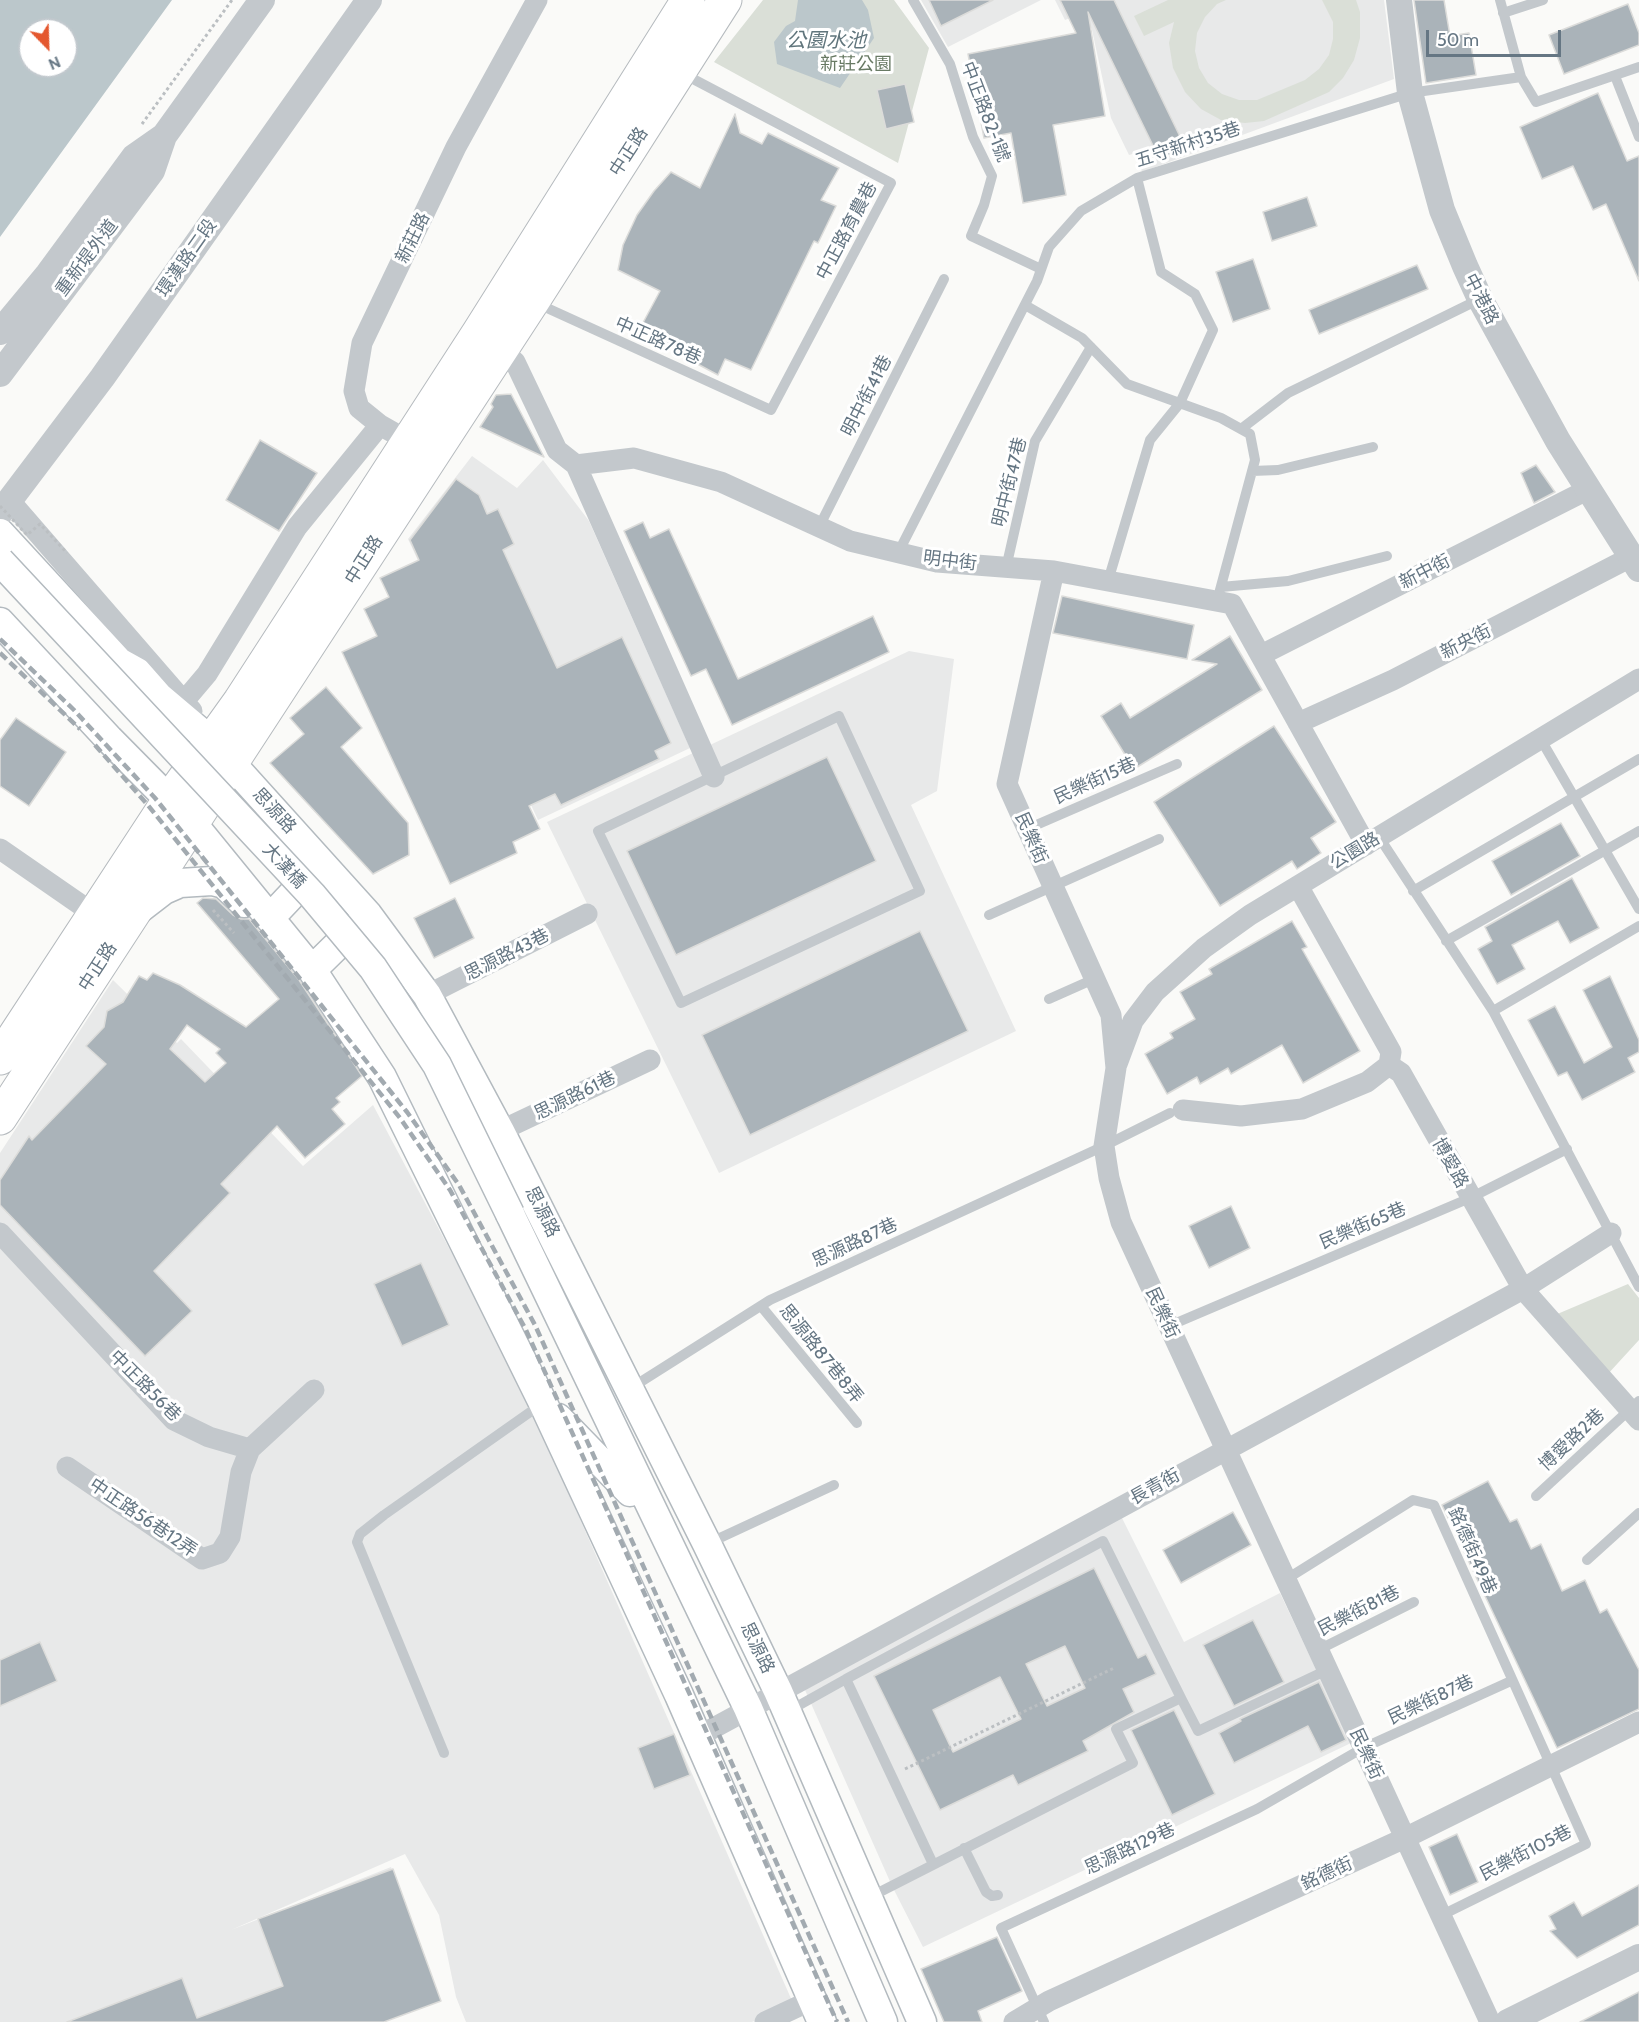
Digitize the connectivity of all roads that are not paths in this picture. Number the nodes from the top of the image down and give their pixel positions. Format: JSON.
{"nodes":[{"id":1,"x":262,"y":0,"type":"edge"},
{"id":2,"x":369,"y":0,"type":"edge"},
{"id":3,"x":537,"y":0,"type":"edge"},
{"id":4,"x":688,"y":0,"type":"edge"},
{"id":5,"x":724,"y":0,"type":"edge"},
{"id":6,"x":913,"y":0,"type":"edge"},
{"id":7,"x":1399,"y":0,"type":"edge"},
{"id":8,"x":1500,"y":0,"type":"edge"},
{"id":9,"x":1543,"y":0,"type":"edge"},
{"id":10,"x":1503,"y":13,"type":"junction"},
{"id":11,"x":1639,"y":67,"type":"edge"},
{"id":12,"x":681,"y":70,"type":"junction"},
{"id":13,"x":1521,"y":76,"type":"junction"},
{"id":14,"x":1615,"y":76,"type":"junction"},
{"id":15,"x":1410,"y":93,"type":"junction"},
{"id":16,"x":164,"y":136,"type":"junction"},
{"id":17,"x":1639,"y":136,"type":"edge"},
{"id":18,"x":1137,"y":178,"type":"junction"},
{"id":19,"x":1041,"y":269,"type":"junction"},
{"id":20,"x":944,"y":279,"type":"dead end"},
{"id":21,"x":1480,"y":299,"type":"junction"},
{"id":22,"x":533,"y":301,"type":"junction"},
{"id":23,"x":1025,"y":305,"type":"junction"},
{"id":24,"x":0,"y":332,"type":"edge"},
{"id":25,"x":490,"y":340,"type":"junction"},
{"id":26,"x":1091,"y":347,"type":"junction"},
{"id":27,"x":0,"y":374,"type":"edge"},
{"id":28,"x":1180,"y":403,"type":"junction"},
{"id":29,"x":771,"y":410,"type":"joint"},
{"id":30,"x":380,"y":425,"type":"junction"},
{"id":31,"x":1241,"y":429,"type":"junction"},
{"id":32,"x":419,"y":447,"type":"junction"},
{"id":33,"x":1373,"y":447,"type":"dead end"},
{"id":34,"x":576,"y":465,"type":"junction"},
{"id":35,"x":1252,"y":471,"type":"junction"},
{"id":36,"x":1589,"y":489,"type":"junction"},
{"id":37,"x":2,"y":509,"type":"edge"},
{"id":38,"x":819,"y":527,"type":"junction"},
{"id":39,"x":0,"y":533,"type":"edge"},
{"id":40,"x":898,"y":553,"type":"junction"},
{"id":41,"x":1387,"y":556,"type":"dead end"},
{"id":42,"x":0,"y":561,"type":"edge"},
{"id":43,"x":1635,"y":563,"type":"edge"},
{"id":44,"x":1006,"y":568,"type":"junction"},
{"id":45,"x":1054,"y":571,"type":"junction"},
{"id":46,"x":1108,"y":581,"type":"junction"},
{"id":47,"x":0,"y":588,"type":"edge"},
{"id":48,"x":1219,"y":594,"type":"junction"},
{"id":49,"x":0,"y":622,"type":"edge"},
{"id":50,"x":0,"y":634,"type":"edge"},
{"id":51,"x":1261,"y":655,"type":"junction"},
{"id":52,"x":136,"y":672,"type":"junction"},
{"id":53,"x":1639,"y":679,"type":"edge"},
{"id":54,"x":172,"y":698,"type":"junction"},
{"id":55,"x":1298,"y":723,"type":"junction"},
{"id":56,"x":1540,"y":738,"type":"junction"},
{"id":57,"x":222,"y":753,"type":"junction"},
{"id":58,"x":1639,"y":759,"type":"edge"},
{"id":59,"x":1177,"y":764,"type":"dead end"},
{"id":60,"x":714,"y":777,"type":"junction"},
{"id":61,"x":1574,"y":797,"type":"junction"},
{"id":62,"x":169,"y":800,"type":"junction"},
{"id":63,"x":193,"y":824,"type":"junction"},
{"id":64,"x":1027,"y":829,"type":"junction"},
{"id":65,"x":1639,"y":831,"type":"edge"},
{"id":66,"x":1159,"y":839,"type":"dead end"},
{"id":67,"x":1372,"y":841,"type":"junction"},
{"id":68,"x":0,"y":849,"type":"edge"},
{"id":69,"x":1606,"y":851,"type":"junction"},
{"id":70,"x":322,"y":863,"type":"junction"},
{"id":71,"x":1053,"y":886,"type":"junction"},
{"id":72,"x":1298,"y":886,"type":"junction"},
{"id":73,"x":1413,"y":891,"type":"junction"},
{"id":74,"x":1639,"y":909,"type":"edge"},
{"id":75,"x":94,"y":914,"type":"junction"},
{"id":76,"x":587,"y":914,"type":"dead end"},
{"id":77,"x":131,"y":915,"type":"junction"},
{"id":78,"x":368,"y":915,"type":"junction"},
{"id":79,"x":989,"y":915,"type":"dead end"},
{"id":80,"x":270,"y":918,"type":"junction"},
{"id":81,"x":1639,"y":926,"type":"edge"},
{"id":82,"x":1446,"y":941,"type":"junction"},
{"id":83,"x":312,"y":970,"type":"junction"},
{"id":84,"x":1094,"y":979,"type":"junction"},
{"id":85,"x":327,"y":995,"type":"junction"},
{"id":86,"x":427,"y":995,"type":"junction"},
{"id":87,"x":1049,"y":999,"type":"dead end"},
{"id":88,"x":1493,"y":1011,"type":"junction"},
{"id":89,"x":0,"y":1058,"type":"edge"},
{"id":90,"x":650,"y":1060,"type":"dead end"},
{"id":91,"x":1389,"y":1065,"type":"junction"},
{"id":92,"x":1116,"y":1068,"type":"junction"},
{"id":93,"x":11,"y":1077,"type":"edge"},
{"id":94,"x":1177,"y":1111,"type":"joint"},
{"id":95,"x":0,"y":1118,"type":"edge"},
{"id":96,"x":500,"y":1131,"type":"junction"},
{"id":97,"x":1104,"y":1146,"type":"junction"},
{"id":98,"x":1567,"y":1149,"type":"junction"},
{"id":99,"x":1470,"y":1198,"type":"junction"},
{"id":100,"x":503,"y":1218,"type":"junction"},
{"id":101,"x":0,"y":1233,"type":"edge"},
{"id":102,"x":1611,"y":1233,"type":"junction"},
{"id":103,"x":572,"y":1271,"type":"junction"},
{"id":104,"x":1639,"y":1287,"type":"edge"},
{"id":105,"x":1523,"y":1289,"type":"junction"},
{"id":106,"x":761,"y":1306,"type":"junction"},
{"id":107,"x":1169,"y":1326,"type":"junction"},
{"id":108,"x":631,"y":1388,"type":"junction"},
{"id":109,"x":314,"y":1390,"type":"dead end"},
{"id":110,"x":543,"y":1403,"type":"junction"},
{"id":111,"x":1636,"y":1410,"type":"edge"},
{"id":112,"x":857,"y":1423,"type":"dead end"},
{"id":113,"x":614,"y":1425,"type":"junction"},
{"id":114,"x":250,"y":1449,"type":"junction"},
{"id":115,"x":1225,"y":1449,"type":"junction"},
{"id":116,"x":67,"y":1467,"type":"dead end"},
{"id":117,"x":834,"y":1485,"type":"dead end"},
{"id":118,"x":630,"y":1492,"type":"junction"},
{"id":119,"x":1536,"y":1496,"type":"dead end"},
{"id":120,"x":1639,"y":1513,"type":"edge"},
{"id":121,"x":707,"y":1544,"type":"junction"},
{"id":122,"x":1587,"y":1560,"type":"dead end"},
{"id":123,"x":1285,"y":1580,"type":"junction"},
{"id":124,"x":1414,"y":1602,"type":"dead end"},
{"id":125,"x":1318,"y":1650,"type":"junction"},
{"id":126,"x":1327,"y":1670,"type":"junction"},
{"id":127,"x":846,"y":1679,"type":"junction"},
{"id":128,"x":1511,"y":1681,"type":"junction"},
{"id":129,"x":1182,"y":1698,"type":"junction"},
{"id":130,"x":782,"y":1702,"type":"junction"},
{"id":131,"x":742,"y":1712,"type":"junction"},
{"id":132,"x":1639,"y":1722,"type":"edge"},
{"id":133,"x":697,"y":1737,"type":"junction"},
{"id":134,"x":1363,"y":1748,"type":"junction"},
{"id":135,"x":444,"y":1753,"type":"dead end"},
{"id":136,"x":1550,"y":1766,"type":"junction"},
{"id":137,"x":1405,"y":1838,"type":"junction"},
{"id":138,"x":964,"y":1848,"type":"junction"},
{"id":139,"x":933,"y":1864,"type":"junction"},
{"id":140,"x":998,"y":1895,"type":"dead end"},
{"id":141,"x":868,"y":1898,"type":"junction"},
{"id":142,"x":1440,"y":1916,"type":"junction"},
{"id":143,"x":1639,"y":1957,"type":"edge"},
{"id":144,"x":817,"y":2011,"type":"edge"},
{"id":145,"x":1041,"y":2015,"type":"edge"},
{"id":146,"x":765,"y":2022,"type":"edge"},
{"id":147,"x":869,"y":2022,"type":"edge"},
{"id":148,"x":882,"y":2022,"type":"edge"},
{"id":149,"x":922,"y":2022,"type":"edge"},
{"id":150,"x":1014,"y":2022,"type":"edge"},
{"id":151,"x":1490,"y":2022,"type":"edge"},
{"id":152,"x":1508,"y":2022,"type":"edge"}],
"edges":[{"from":1,"to":16,"type":"street","name":"重新堤外道"},
{"from":2,"to":37,"type":"street","name":"環漢路二段"},
{"from":3,"to":30,"type":"street","name":"新莊路"},
{"from":4,"to":25,"type":"main road","name":"中正路"},
{"from":5,"to":12,"type":"main road","name":"中正路"},
{"from":6,"to":19,"type":"lane","name":"中正路82-1號"},
{"from":7,"to":15,"type":"street","name":"中港路"},
{"from":8,"to":10,"type":"lane"},
{"from":9,"to":10,"type":"lane"},
{"from":10,"to":13,"type":"lane"},
{"from":11,"to":14,"type":"lane"},
{"from":12,"to":22,"type":"main road","name":"中正路"},
{"from":12,"to":29,"type":"lane","name":"中正路育農巷"},
{"from":13,"to":14,"type":"lane"},
{"from":13,"to":15,"type":"lane","name":"五守新村35巷"},
{"from":14,"to":17,"type":"lane"},
{"from":15,"to":18,"type":"lane","name":"五守新村35巷"},
{"from":15,"to":21,"type":"street","name":"中港路"},
{"from":16,"to":24,"type":"street","name":"重新堤外道"},
{"from":16,"to":27,"type":"street","name":"重新堤外道"},
{"from":18,"to":19,"type":"lane","name":"五守新村35巷"},
{"from":18,"to":28,"type":"lane"},
{"from":19,"to":23,"type":"lane","name":"五守新村35巷"},
{"from":20,"to":38,"type":"lane","name":"明中街41巷"},
{"from":21,"to":31,"type":"lane"},
{"from":21,"to":36,"type":"street","name":"中港路"},
{"from":22,"to":25,"type":"main road","name":"中正路"},
{"from":22,"to":29,"type":"lane","name":"中正路78巷"},
{"from":23,"to":26,"type":"lane"},
{"from":23,"to":40,"type":"lane","name":"五守新村35巷"},
{"from":25,"to":32,"type":"main road","name":"中正路"},
{"from":25,"to":34,"type":"street"},
{"from":26,"to":28,"type":"lane"},
{"from":26,"to":44,"type":"lane","name":"明中街47巷"},
{"from":28,"to":31,"type":"lane"},
{"from":28,"to":46,"type":"lane"},
{"from":30,"to":32,"type":"street","name":"新莊路"},
{"from":30,"to":54,"type":"street"},
{"from":31,"to":35,"type":"lane"},
{"from":32,"to":57,"type":"main road","name":"中正路"},
{"from":33,"to":35,"type":"lane"},
{"from":34,"to":38,"type":"street","name":"明中街"},
{"from":34,"to":60,"type":"street"},
{"from":35,"to":48,"type":"lane"},
{"from":36,"to":43,"type":"street","name":"中港路"},
{"from":36,"to":51,"type":"street","name":"新中街"},
{"from":37,"to":52,"type":"street"},
{"from":37,"to":54,"type":"street"},
{"from":38,"to":40,"type":"street","name":"明中街"},
{"from":39,"to":52,"type":"main road","name":"思源路"},
{"from":40,"to":44,"type":"street","name":"明中街"},
{"from":41,"to":48,"type":"lane"},
{"from":42,"to":100,"type":"main road","name":"大漢橋","bridge":true},
{"from":43,"to":55,"type":"street","name":"新央街"},
{"from":44,"to":45,"type":"street","name":"明中街"},
{"from":45,"to":46,"type":"street","name":"明中街"},
{"from":45,"to":64,"type":"street","name":"民樂街"},
{"from":46,"to":48,"type":"street","name":"明中街"},
{"from":47,"to":100,"type":"main road","name":"大漢橋"},
{"from":48,"to":51,"type":"street","name":"明中街"},
{"from":49,"to":62,"type":"main road"},
{"from":50,"to":62,"type":"street"},
{"from":51,"to":55,"type":"street","name":"明中街"},
{"from":52,"to":54,"type":"main road","name":"思源路"},
{"from":53,"to":56,"type":"street","name":"公園路"},
{"from":54,"to":57,"type":"main road","name":"思源路"},
{"from":55,"to":67,"type":"street","name":"明中街"},
{"from":56,"to":61,"type":"lane"},
{"from":56,"to":67,"type":"street","name":"公園路"},
{"from":57,"to":62,"type":"main road","name":"中正路"},
{"from":57,"to":63,"type":"main road","name":"中正路"},
{"from":57,"to":70,"type":"main road","name":"思源路"},
{"from":58,"to":61,"type":"lane"},
{"from":59,"to":64,"type":"lane","name":"民樂街15巷"},
{"from":60,"to":60,"type":"lane"},
{"from":61,"to":69,"type":"lane"},
{"from":61,"to":73,"type":"lane"},
{"from":62,"to":63,"type":"main road"},
{"from":62,"to":75,"type":"main road","name":"中正路"},
{"from":63,"to":77,"type":"main road","name":"中正路"},
{"from":63,"to":80,"type":"main road"},
{"from":64,"to":71,"type":"street","name":"民樂街"},
{"from":65,"to":69,"type":"lane"},
{"from":66,"to":71,"type":"lane"},
{"from":67,"to":72,"type":"street","name":"公園路"},
{"from":67,"to":73,"type":"lane"},
{"from":68,"to":75,"type":"street"},
{"from":69,"to":74,"type":"lane"},
{"from":69,"to":82,"type":"lane"},
{"from":70,"to":78,"type":"main road","name":"思源路"},
{"from":70,"to":80,"type":"main road"},
{"from":71,"to":79,"type":"lane"},
{"from":71,"to":84,"type":"street","name":"民樂街"},
{"from":72,"to":91,"type":"street","name":"博愛路"},
{"from":72,"to":92,"type":"street","name":"公園路"},
{"from":73,"to":82,"type":"lane"},
{"from":75,"to":89,"type":"main road","name":"中正路"},
{"from":76,"to":86,"type":"street","name":"思源路43巷"},
{"from":77,"to":85,"type":"main road"},
{"from":77,"to":93,"type":"main road","name":"中正路"},
{"from":78,"to":83,"type":"main road"},
{"from":78,"to":86,"type":"main road","name":"思源路"},
{"from":80,"to":83,"type":"main road"},
{"from":81,"to":88,"type":"lane"},
{"from":82,"to":88,"type":"lane"},
{"from":83,"to":85,"type":"main road"},
{"from":84,"to":87,"type":"lane"},
{"from":84,"to":92,"type":"street","name":"民樂街"},
{"from":85,"to":110,"type":"main road"},
{"from":86,"to":96,"type":"main road","name":"思源路"},
{"from":88,"to":98,"type":"lane"},
{"from":90,"to":96,"type":"street","name":"思源路61巷"},
{"from":91,"to":94,"type":"street"},
{"from":91,"to":99,"type":"street","name":"博愛路"},
{"from":92,"to":97,"type":"street","name":"民樂街"},
{"from":93,"to":95,"type":"main road","name":"中正路"},
{"from":94,"to":97,"type":"lane","name":"思源路87巷"},
{"from":96,"to":103,"type":"main road","name":"思源路"},
{"from":97,"to":106,"type":"lane","name":"思源路87巷"},
{"from":97,"to":107,"type":"street","name":"民樂街"},
{"from":98,"to":99,"type":"lane","name":"民樂街65巷"},
{"from":98,"to":102,"type":"lane"},
{"from":99,"to":105,"type":"street","name":"博愛路"},
{"from":99,"to":107,"type":"lane","name":"民樂街65巷"},
{"from":100,"to":113,"type":"main road","name":"思源路"},
{"from":100,"to":118,"type":"main road","name":"思源路"},
{"from":101,"to":114,"type":"street","name":"中正路56巷"},
{"from":102,"to":104,"type":"lane"},
{"from":102,"to":105,"type":"street","name":"長青街"},
{"from":103,"to":108,"type":"main road","name":"思源路"},
{"from":103,"to":113,"type":"main road"},
{"from":105,"to":111,"type":"street","name":"博愛路"},
{"from":105,"to":115,"type":"street","name":"長青街"},
{"from":106,"to":108,"type":"lane","name":"思源路87巷"},
{"from":106,"to":112,"type":"lane","name":"思源路87巷8弄"},
{"from":107,"to":115,"type":"street","name":"民樂街"},
{"from":108,"to":121,"type":"main road","name":"思源路"},
{"from":109,"to":114,"type":"street"},
{"from":110,"to":118,"type":"main road"},
{"from":110,"to":133,"type":"main road"},
{"from":110,"to":135,"type":"lane"},
{"from":111,"to":119,"type":"lane","name":"博愛路2巷"},
{"from":113,"to":131,"type":"main road","name":"思源路"},
{"from":114,"to":116,"type":"street","name":"中正路56巷12弄"},
{"from":115,"to":123,"type":"street","name":"民樂街"},
{"from":115,"to":130,"type":"street","name":"長青街"},
{"from":117,"to":121,"type":"lane"},
{"from":118,"to":131,"type":"main road","name":"思源路"},
{"from":120,"to":122,"type":"lane"},
{"from":121,"to":130,"type":"main road","name":"思源路"},
{"from":123,"to":125,"type":"street","name":"民樂街"},
{"from":123,"to":128,"type":"lane","name":"銘德街49巷"},
{"from":124,"to":125,"type":"lane","name":"民樂街81巷"},
{"from":125,"to":126,"type":"street","name":"民樂街"},
{"from":126,"to":129,"type":"lane"},
{"from":126,"to":134,"type":"street","name":"民樂街"},
{"from":127,"to":129,"type":"lane"},
{"from":127,"to":130,"type":"lane"},
{"from":127,"to":139,"type":"lane"},
{"from":128,"to":134,"type":"lane","name":"民樂街87巷"},
{"from":128,"to":136,"type":"lane","name":"銘德街49巷"},
{"from":129,"to":138,"type":"lane"},
{"from":130,"to":131,"type":"street","name":"長青街"},
{"from":130,"to":141,"type":"main road","name":"思源路"},
{"from":131,"to":133,"type":"street","name":"長青街"},
{"from":131,"to":147,"type":"main road","name":"思源路"},
{"from":131,"to":148,"type":"main road","name":"思源路"},
{"from":132,"to":136,"type":"street","name":"銘德街"},
{"from":133,"to":144,"type":"main road"},
{"from":134,"to":137,"type":"street","name":"民樂街"},
{"from":134,"to":145,"type":"lane","name":"思源路129巷"},
{"from":136,"to":137,"type":"street","name":"銘德街"},
{"from":136,"to":142,"type":"lane","name":"民樂街105巷"},
{"from":137,"to":142,"type":"street","name":"民樂街"},
{"from":137,"to":145,"type":"street","name":"銘德街"},
{"from":138,"to":139,"type":"lane"},
{"from":138,"to":140,"type":"lane"},
{"from":139,"to":141,"type":"lane"},
{"from":141,"to":149,"type":"main road","name":"思源路"},
{"from":142,"to":151,"type":"street","name":"民樂街"},
{"from":143,"to":152,"type":"street"},
{"from":144,"to":146,"type":"street"},
{"from":145,"to":150,"type":"street","name":"銘德街"}]}
